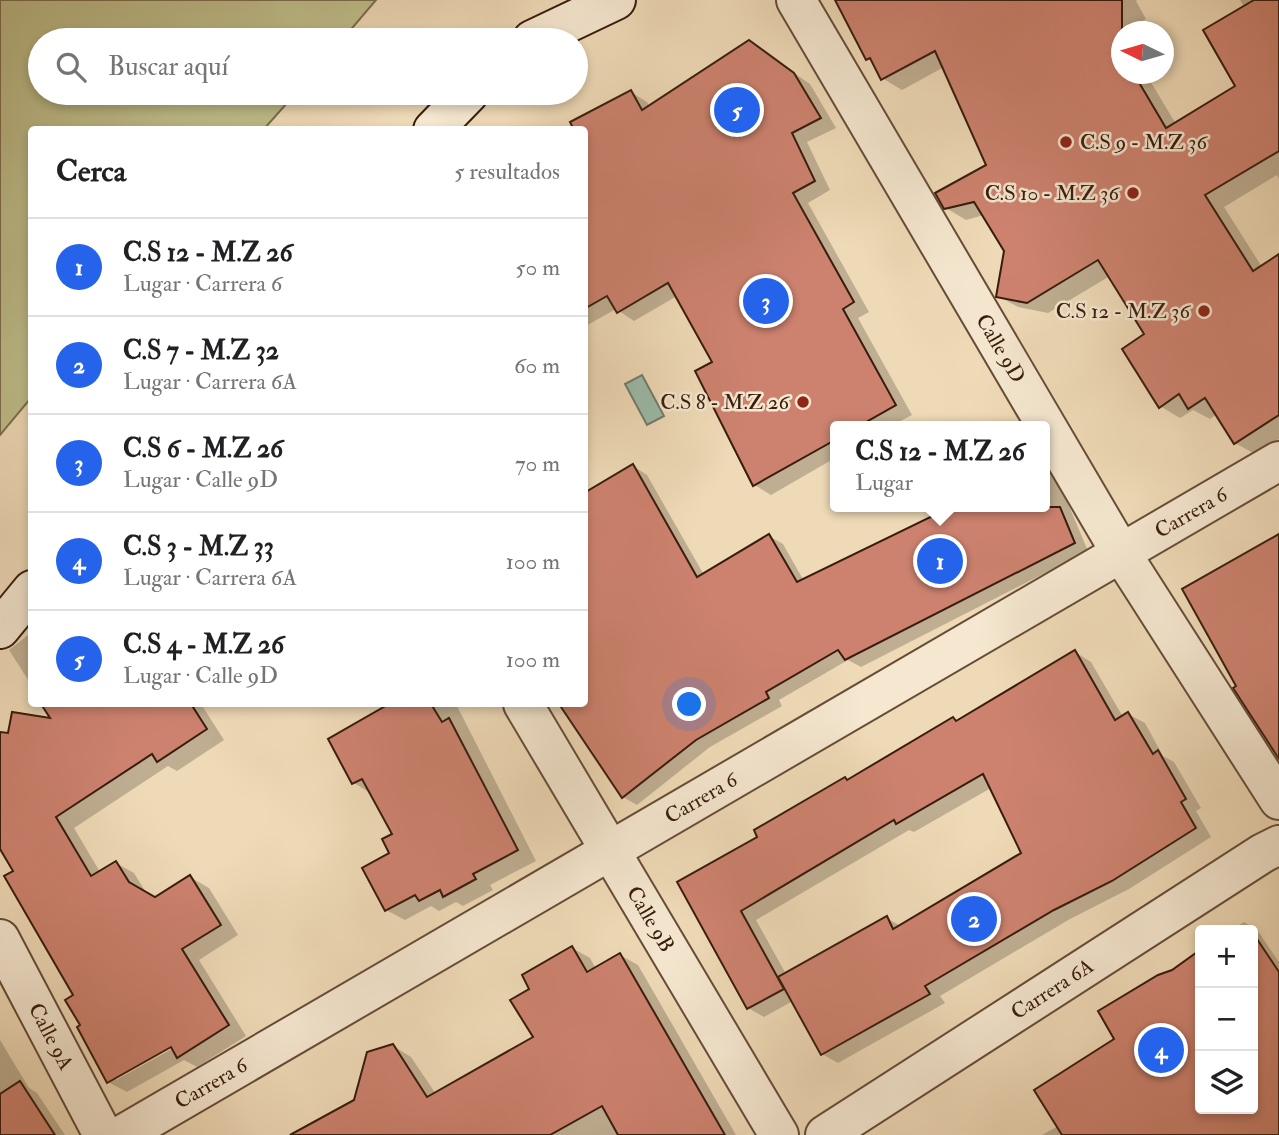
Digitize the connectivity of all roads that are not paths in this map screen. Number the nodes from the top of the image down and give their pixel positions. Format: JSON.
{"nodes":[{"id":1,"x":616,"y":0,"type":"edge"},
{"id":2,"x":796,"y":0,"type":"edge"},
{"id":3,"x":557,"y":28,"type":"edge"},
{"id":4,"x":457,"y":105,"type":"edge"},
{"id":5,"x":437,"y":126,"type":"edge"},
{"id":6,"x":1043,"y":421,"type":"edge"},
{"id":7,"x":1050,"y":432,"type":"edge"},
{"id":8,"x":1279,"y":461,"type":"edge"},
{"id":9,"x":1121,"y":553,"type":"junction"},
{"id":10,"x":28,"y":595,"type":"edge"},
{"id":11,"x":0,"y":629,"type":"edge"},
{"id":12,"x":525,"y":707,"type":"edge"},
{"id":13,"x":1279,"y":800,"type":"edge"},
{"id":14,"x":1279,"y":845,"type":"edge"},
{"id":15,"x":611,"y":850,"type":"junction"},
{"id":16,"x":0,"y":939,"type":"edge"},
{"id":17,"x":103,"y":1135,"type":"edge"},
{"id":18,"x":122,"y":1135,"type":"edge"},
{"id":19,"x":779,"y":1135,"type":"edge"},
{"id":20,"x":825,"y":1135,"type":"edge"}],
"edges":[{"from":1,"to":3,"type":"street"},
{"from":2,"to":6,"type":"street","name":"Calle 9D"},
{"from":4,"to":5,"type":"street"},
{"from":7,"to":9,"type":"street","name":"Calle 9D"},
{"from":8,"to":9,"type":"street","name":"Carrera 6"},
{"from":9,"to":13,"type":"street","name":"Calle 9D"},
{"from":9,"to":15,"type":"street","name":"Carrera 6"},
{"from":10,"to":11,"type":"street"},
{"from":12,"to":15,"type":"street","name":"Calle 9B"},
{"from":14,"to":20,"type":"street","name":"Carrera 6A"},
{"from":15,"to":18,"type":"street","name":"Carrera 6"},
{"from":15,"to":19,"type":"street","name":"Calle 9B"},
{"from":16,"to":17,"type":"street","name":"Calle 9A"}]}
